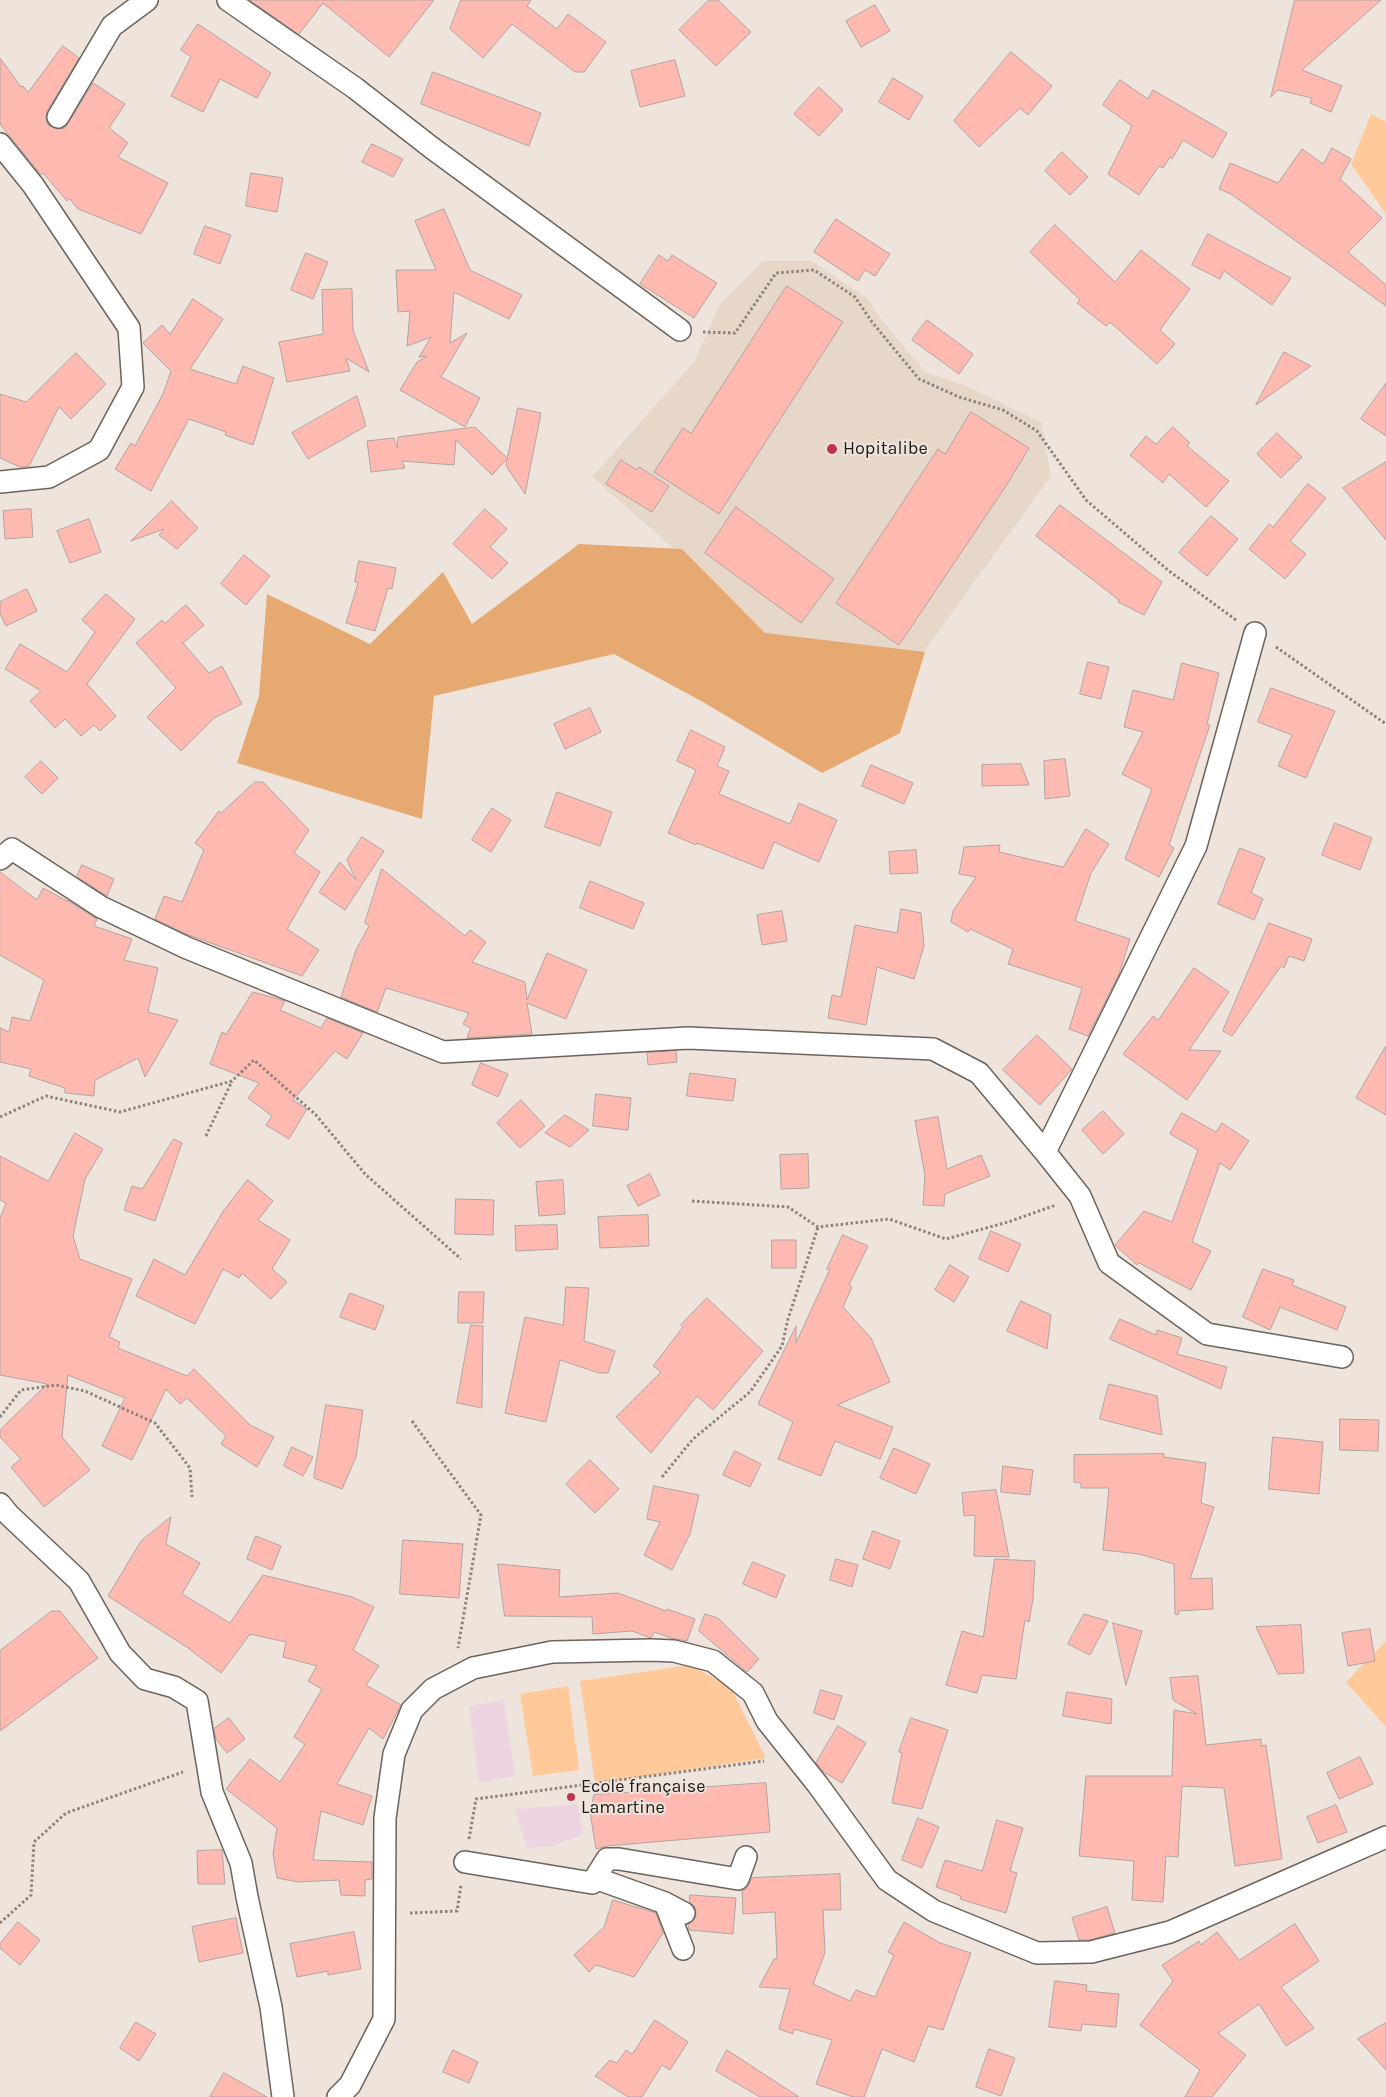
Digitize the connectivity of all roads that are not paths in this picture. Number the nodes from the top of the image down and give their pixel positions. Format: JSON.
{"nodes":[{"id":1,"x":147,"y":0,"type":"edge"},
{"id":2,"x":228,"y":0,"type":"edge"},
{"id":3,"x":58,"y":117,"type":"dead end"},
{"id":4,"x":0,"y":144,"type":"edge"},
{"id":5,"x":680,"y":330,"type":"road end"},
{"id":6,"x":0,"y":482,"type":"edge"},
{"id":7,"x":1255,"y":633,"type":"road end"},
{"id":8,"x":0,"y":859,"type":"edge"},
{"id":9,"x":1045,"y":1152,"type":"junction"},
{"id":10,"x":1342,"y":1356,"type":"dead end"},
{"id":11,"x":0,"y":1504,"type":"edge"},
{"id":12,"x":1386,"y":1837,"type":"edge"},
{"id":13,"x":746,"y":1857,"type":"dead end"},
{"id":14,"x":465,"y":1862,"type":"road end"},
{"id":15,"x":595,"y":1878,"type":"junction"},
{"id":16,"x":665,"y":1903,"type":"junction"},
{"id":17,"x":684,"y":1913,"type":"dead end"},
{"id":18,"x":683,"y":1949,"type":"dead end"},
{"id":19,"x":283,"y":2097,"type":"edge"},
{"id":20,"x":338,"y":2097,"type":"edge"}],
"edges":[{"from":1,"to":3,"type":"street"},
{"from":2,"to":5,"type":"street"},
{"from":4,"to":6,"type":"street"},
{"from":7,"to":9,"type":"street"},
{"from":8,"to":9,"type":"street"},
{"from":9,"to":10,"type":"street"},
{"from":11,"to":19,"type":"street"},
{"from":12,"to":20,"type":"street"},
{"from":13,"to":15,"type":"street"},
{"from":14,"to":15,"type":"street"},
{"from":15,"to":16,"type":"street"},
{"from":16,"to":17,"type":"street"},
{"from":16,"to":18,"type":"street"}]}
